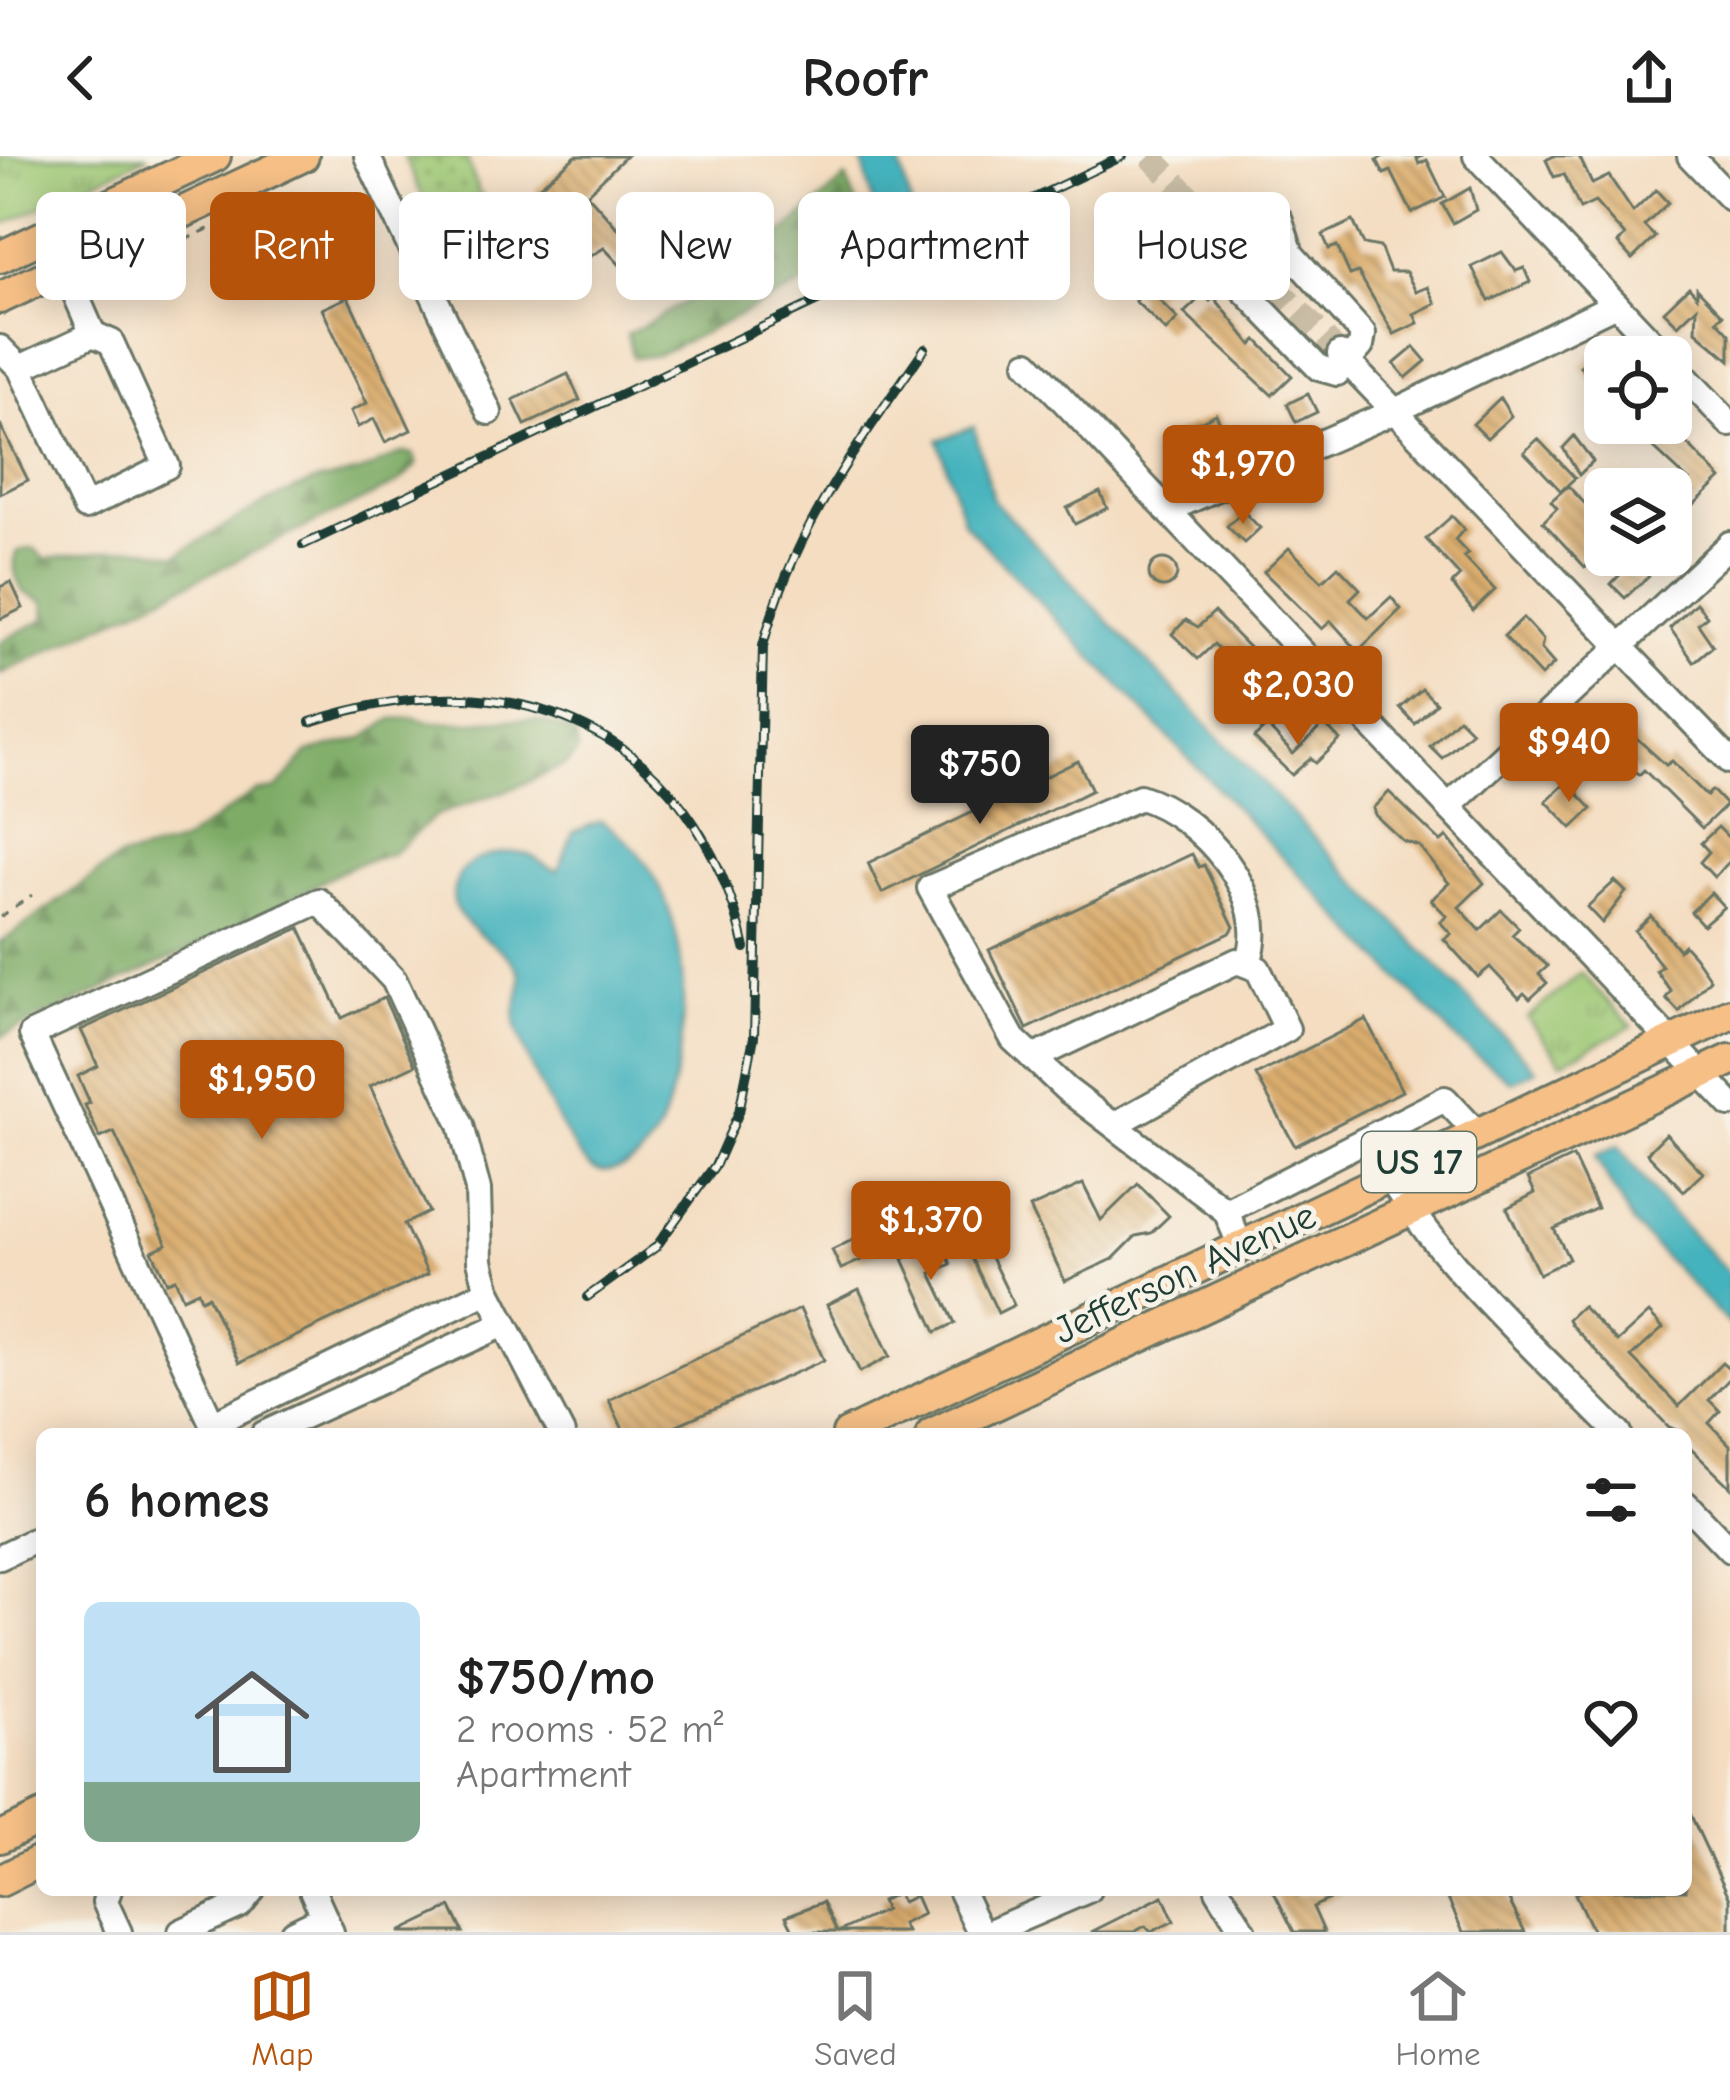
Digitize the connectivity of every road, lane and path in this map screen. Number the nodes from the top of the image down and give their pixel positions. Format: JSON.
{"nodes":[{"id":1,"x":215,"y":156,"type":"edge"},
{"id":2,"x":303,"y":156,"type":"edge"},
{"id":3,"x":367,"y":156,"type":"edge"},
{"id":4,"x":1476,"y":156,"type":"edge"},
{"id":5,"x":1690,"y":156,"type":"edge"},
{"id":6,"x":168,"y":178,"type":"junction"},
{"id":7,"x":174,"y":192,"type":"edge"},
{"id":8,"x":1729,"y":196,"type":"edge"},
{"id":9,"x":186,"y":211,"type":"edge"},
{"id":10,"x":1290,"y":251,"type":"edge"},
{"id":11,"x":0,"y":256,"type":"edge"},
{"id":12,"x":36,"y":281,"type":"edge"},
{"id":13,"x":0,"y":298,"type":"edge"},
{"id":14,"x":78,"y":300,"type":"edge"},
{"id":15,"x":1253,"y":300,"type":"edge"},
{"id":16,"x":1616,"y":304,"type":"junction"},
{"id":17,"x":93,"y":334,"type":"junction"},
{"id":18,"x":1647,"y":336,"type":"edge"},
{"id":19,"x":0,"y":348,"type":"edge"},
{"id":20,"x":1344,"y":358,"type":"junction"},
{"id":21,"x":1028,"y":363,"type":"dead end"},
{"id":22,"x":20,"y":368,"type":"junction"},
{"id":23,"x":1692,"y":384,"type":"edge"},
{"id":24,"x":1395,"y":411,"type":"junction"},
{"id":25,"x":489,"y":412,"type":"dead end"},
{"id":26,"x":1730,"y":424,"type":"edge"},
{"id":27,"x":1167,"y":510,"type":"junction"},
{"id":28,"x":1730,"y":544,"type":"edge"},
{"id":29,"x":1619,"y":647,"type":"junction"},
{"id":30,"x":1730,"y":761,"type":"edge"},
{"id":31,"x":1448,"y":807,"type":"junction"},
{"id":32,"x":32,"y":895,"type":"dead end"},
{"id":33,"x":0,"y":917,"type":"edge"},
{"id":34,"x":1248,"y":962,"type":"junction"},
{"id":35,"x":1730,"y":1014,"type":"edge"},
{"id":36,"x":1672,"y":1041,"type":"junction"},
{"id":37,"x":1033,"y":1058,"type":"junction"},
{"id":38,"x":1730,"y":1060,"type":"edge"},
{"id":39,"x":1701,"y":1074,"type":"junction"},
{"id":40,"x":1730,"y":1104,"type":"edge"},
{"id":41,"x":1114,"y":1125,"type":"junction"},
{"id":42,"x":1478,"y":1134,"type":"junction"},
{"id":43,"x":1369,"y":1139,"type":"junction"},
{"id":44,"x":1387,"y":1178,"type":"junction"},
{"id":45,"x":1226,"y":1211,"type":"junction"},
{"id":46,"x":1410,"y":1213,"type":"junction"},
{"id":47,"x":1241,"y":1247,"type":"junction"},
{"id":48,"x":488,"y":1291,"type":"junction"},
{"id":49,"x":504,"y":1324,"type":"junction"},
{"id":50,"x":214,"y":1428,"type":"edge"},
{"id":51,"x":216,"y":1428,"type":"edge"},
{"id":52,"x":277,"y":1428,"type":"edge"},
{"id":53,"x":559,"y":1428,"type":"edge"},
{"id":54,"x":861,"y":1428,"type":"edge"},
{"id":55,"x":945,"y":1428,"type":"edge"},
{"id":56,"x":1613,"y":1428,"type":"edge"},
{"id":57,"x":1692,"y":1510,"type":"edge"},
{"id":58,"x":36,"y":1541,"type":"edge"},
{"id":59,"x":1730,"y":1550,"type":"edge"},
{"id":60,"x":0,"y":1557,"type":"edge"},
{"id":61,"x":36,"y":1820,"type":"edge"},
{"id":62,"x":0,"y":1837,"type":"edge"},
{"id":63,"x":36,"y":1863,"type":"edge"},
{"id":64,"x":0,"y":1881,"type":"edge"},
{"id":65,"x":108,"y":1896,"type":"edge"},
{"id":66,"x":247,"y":1896,"type":"edge"},
{"id":67,"x":315,"y":1896,"type":"edge"},
{"id":68,"x":963,"y":1896,"type":"edge"},
{"id":69,"x":1074,"y":1896,"type":"edge"},
{"id":70,"x":1222,"y":1896,"type":"edge"},
{"id":71,"x":327,"y":1924,"type":"edge"},
{"id":72,"x":119,"y":1932,"type":"edge"},
{"id":73,"x":181,"y":1932,"type":"edge"},
{"id":74,"x":293,"y":1932,"type":"edge"},
{"id":75,"x":980,"y":1932,"type":"edge"},
{"id":76,"x":990,"y":1932,"type":"edge"},
{"id":77,"x":1244,"y":1932,"type":"edge"}],
"edges":[{"from":1,"to":6,"type":"main road"},
{"from":2,"to":9,"type":"main road"},
{"from":3,"to":25,"type":"street"},
{"from":4,"to":16,"type":"street"},
{"from":5,"to":8,"type":"street"},
{"from":6,"to":7,"type":"main road"},
{"from":6,"to":11,"type":"main road"},
{"from":10,"to":20,"type":"street"},
{"from":12,"to":13,"type":"main road"},
{"from":14,"to":17,"type":"street"},
{"from":15,"to":20,"type":"street"},
{"from":16,"to":18,"type":"street"},
{"from":16,"to":24,"type":"street"},
{"from":17,"to":22,"type":"street"},
{"from":17,"to":22,"type":"street"},
{"from":19,"to":22,"type":"street"},
{"from":20,"to":24,"type":"street"},
{"from":21,"to":27,"type":"street"},
{"from":23,"to":26,"type":"street"},
{"from":24,"to":27,"type":"street"},
{"from":24,"to":29,"type":"street"},
{"from":27,"to":31,"type":"street"},
{"from":28,"to":29,"type":"street"},
{"from":29,"to":30,"type":"street"},
{"from":29,"to":31,"type":"street"},
{"from":31,"to":36,"type":"street"},
{"from":32,"to":33,"type":"path"},
{"from":34,"to":37,"type":"street"},
{"from":34,"to":37,"type":"street"},
{"from":34,"to":41,"type":"street"},
{"from":35,"to":36,"type":"main road","name":"Jefferson Avenue","number":"US 17"},
{"from":36,"to":39,"type":"street"},
{"from":36,"to":42,"type":"main road","name":"Jefferson Avenue","number":"US 17"},
{"from":37,"to":41,"type":"street"},
{"from":38,"to":39,"type":"main road","name":"Jefferson Avenue","number":"US 17"},
{"from":39,"to":40,"type":"street"},
{"from":39,"to":46,"type":"main road","name":"Jefferson Avenue","number":"US 17"},
{"from":41,"to":45,"type":"street"},
{"from":42,"to":43,"type":"street"},
{"from":42,"to":44,"type":"main road","name":"Jefferson Avenue","number":"US 17"},
{"from":43,"to":44,"type":"street"},
{"from":43,"to":45,"type":"street"},
{"from":44,"to":46,"type":"street"},
{"from":44,"to":47,"type":"main road","name":"Jefferson Avenue","number":"US 17"},
{"from":45,"to":47,"type":"street"},
{"from":46,"to":55,"type":"main road","name":"Jefferson Avenue","number":"US 17"},
{"from":46,"to":56,"type":"street"},
{"from":47,"to":54,"type":"main road","name":"Jefferson Avenue","number":"US 17"},
{"from":48,"to":49,"type":"street"},
{"from":48,"to":50,"type":"street"},
{"from":48,"to":51,"type":"street"},
{"from":49,"to":52,"type":"street"},
{"from":49,"to":53,"type":"street"},
{"from":57,"to":59,"type":"street"},
{"from":58,"to":60,"type":"street"},
{"from":61,"to":62,"type":"main road"},
{"from":63,"to":64,"type":"main road"},
{"from":65,"to":72,"type":"street"},
{"from":66,"to":73,"type":"street"},
{"from":67,"to":71,"type":"street"},
{"from":68,"to":75,"type":"street"},
{"from":69,"to":76,"type":"street"},
{"from":70,"to":77,"type":"street"},
{"from":71,"to":74,"type":"street"}]}
